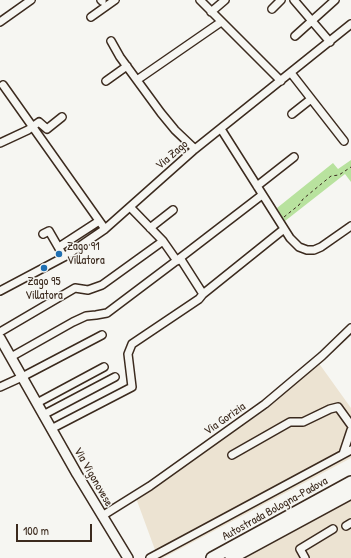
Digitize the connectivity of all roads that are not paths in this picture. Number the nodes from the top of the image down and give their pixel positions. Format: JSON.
{"nodes":[{"id":1,"x":31,"y":0,"type":"edge"},
{"id":2,"x":115,"y":0,"type":"edge"},
{"id":3,"x":200,"y":0,"type":"edge"},
{"id":4,"x":225,"y":0,"type":"edge"},
{"id":5,"x":281,"y":0,"type":"edge"},
{"id":6,"x":294,"y":0,"type":"edge"},
{"id":7,"x":335,"y":0,"type":"edge"},
{"id":8,"x":272,"y":9,"type":"dead end"},
{"id":9,"x":211,"y":12,"type":"junction"},
{"id":10,"x":91,"y":17,"type":"dead end"},
{"id":11,"x":312,"y":21,"type":"junction"},
{"id":12,"x":0,"y":22,"type":"edge"},
{"id":13,"x":221,"y":22,"type":"junction"},
{"id":14,"x":351,"y":24,"type":"edge"},
{"id":15,"x":295,"y":36,"type":"dead end"},
{"id":16,"x":111,"y":41,"type":"dead end"},
{"id":17,"x":330,"y":42,"type":"junction"},
{"id":18,"x":127,"y":66,"type":"junction"},
{"id":19,"x":291,"y":73,"type":"junction"},
{"id":20,"x":137,"y":80,"type":"junction"},
{"id":21,"x":106,"y":81,"type":"dead end"},
{"id":22,"x":281,"y":81,"type":"junction"},
{"id":23,"x":3,"y":85,"type":"dead end"},
{"id":24,"x":311,"y":99,"type":"junction"},
{"id":25,"x":292,"y":114,"type":"dead end"},
{"id":26,"x":62,"y":117,"type":"dead end"},
{"id":27,"x":32,"y":127,"type":"junction"},
{"id":28,"x":221,"y":129,"type":"junction"},
{"id":29,"x":344,"y":141,"type":"dead end"},
{"id":30,"x":0,"y":143,"type":"edge"},
{"id":31,"x":195,"y":150,"type":"junction"},
{"id":32,"x":294,"y":157,"type":"dead end"},
{"id":33,"x":257,"y":186,"type":"junction"},
{"id":34,"x":262,"y":194,"type":"junction"},
{"id":35,"x":130,"y":207,"type":"junction"},
{"id":36,"x":173,"y":210,"type":"dead end"},
{"id":37,"x":99,"y":221,"type":"junction"},
{"id":38,"x":351,"y":226,"type":"edge"},
{"id":39,"x":150,"y":228,"type":"junction"},
{"id":40,"x":105,"y":229,"type":"junction"},
{"id":41,"x":284,"y":229,"type":"junction"},
{"id":42,"x":43,"y":234,"type":"dead end"},
{"id":43,"x":163,"y":241,"type":"junction"},
{"id":44,"x":59,"y":247,"type":"junction"},
{"id":45,"x":64,"y":257,"type":"junction"},
{"id":46,"x":179,"y":260,"type":"junction"},
{"id":47,"x":0,"y":291,"type":"edge"},
{"id":48,"x":203,"y":294,"type":"junction"},
{"id":49,"x":351,"y":328,"type":"edge"},
{"id":50,"x":0,"y":332,"type":"edge"},
{"id":51,"x":102,"y":335,"type":"dead end"},
{"id":52,"x":0,"y":338,"type":"edge"},
{"id":53,"x":11,"y":357,"type":"junction"},
{"id":54,"x":104,"y":367,"type":"dead end"},
{"id":55,"x":22,"y":377,"type":"junction"},
{"id":56,"x":115,"y":377,"type":"dead end"},
{"id":57,"x":0,"y":387,"type":"edge"},
{"id":58,"x":37,"y":403,"type":"junction"},
{"id":59,"x":43,"y":415,"type":"junction"},
{"id":60,"x":351,"y":425,"type":"edge"},
{"id":61,"x":51,"y":429,"type":"junction"},
{"id":62,"x":351,"y":430,"type":"edge"},
{"id":63,"x":351,"y":450,"type":"edge"},
{"id":64,"x":343,"y":454,"type":"junction"},
{"id":65,"x":232,"y":455,"type":"dead end"},
{"id":66,"x":351,"y":482,"type":"edge"},
{"id":67,"x":351,"y":493,"type":"edge"},
{"id":68,"x":102,"y":516,"type":"junction"},
{"id":69,"x":333,"y":529,"type":"dead end"},
{"id":70,"x":128,"y":558,"type":"edge"},
{"id":71,"x":150,"y":558,"type":"edge"},
{"id":72,"x":212,"y":558,"type":"edge"},
{"id":73,"x":231,"y":558,"type":"edge"},
{"id":74,"x":305,"y":558,"type":"edge"}],
"edges":[{"from":1,"to":12,"type":"street"},
{"from":2,"to":10,"type":"street"},
{"from":3,"to":9,"type":"street"},
{"from":4,"to":9,"type":"street"},
{"from":5,"to":8,"type":"street"},
{"from":6,"to":11,"type":"street"},
{"from":7,"to":11,"type":"street"},
{"from":9,"to":13,"type":"street"},
{"from":11,"to":15,"type":"street"},
{"from":11,"to":17,"type":"street"},
{"from":13,"to":20,"type":"street"},
{"from":13,"to":22,"type":"street"},
{"from":14,"to":17,"type":"street","name":"Via Zago"},
{"from":16,"to":18,"type":"street"},
{"from":17,"to":19,"type":"street","name":"Via Zago"},
{"from":18,"to":20,"type":"street"},
{"from":18,"to":21,"type":"street"},
{"from":19,"to":22,"type":"street","name":"Via Zago"},
{"from":19,"to":24,"type":"street"},
{"from":20,"to":31,"type":"street"},
{"from":22,"to":28,"type":"street","name":"Via Zago"},
{"from":23,"to":27,"type":"street"},
{"from":24,"to":25,"type":"street"},
{"from":24,"to":29,"type":"street"},
{"from":26,"to":27,"type":"street"},
{"from":27,"to":30,"type":"street"},
{"from":27,"to":37,"type":"street"},
{"from":28,"to":31,"type":"street","name":"Via Zago"},
{"from":28,"to":33,"type":"street"},
{"from":31,"to":35,"type":"street","name":"Via Zago"},
{"from":32,"to":33,"type":"street"},
{"from":33,"to":34,"type":"street"},
{"from":34,"to":41,"type":"street"},
{"from":34,"to":46,"type":"street"},
{"from":35,"to":39,"type":"street"},
{"from":35,"to":40,"type":"street","name":"Via Zago"},
{"from":36,"to":39,"type":"street"},
{"from":37,"to":40,"type":"street"},
{"from":37,"to":44,"type":"street"},
{"from":38,"to":41,"type":"street"},
{"from":39,"to":43,"type":"street"},
{"from":40,"to":45,"type":"street","name":"Via Zago"},
{"from":41,"to":48,"type":"street"},
{"from":42,"to":44,"type":"street"},
{"from":43,"to":46,"type":"street"},
{"from":43,"to":50,"type":"street"},
{"from":44,"to":45,"type":"street"},
{"from":45,"to":47,"type":"street","name":"Via Zago"},
{"from":46,"to":48,"type":"street"},
{"from":46,"to":53,"type":"street"},
{"from":48,"to":61,"type":"street"},
{"from":49,"to":68,"type":"street","name":"Via Gorizia"},
{"from":51,"to":55,"type":"street"},
{"from":52,"to":53,"type":"main road","name":"Via Vigonovese"},
{"from":53,"to":55,"type":"main road","name":"Via Vigonovese"},
{"from":54,"to":58,"type":"street"},
{"from":55,"to":57,"type":"street"},
{"from":55,"to":58,"type":"main road","name":"Via Vigonovese"},
{"from":56,"to":59,"type":"street"},
{"from":58,"to":59,"type":"main road","name":"Via Vigonovese"},
{"from":59,"to":61,"type":"main road","name":"Via Vigonovese"},
{"from":60,"to":65,"type":"street"},
{"from":61,"to":68,"type":"main road","name":"Via Vigonovese"},
{"from":62,"to":64,"type":"street"},
{"from":63,"to":64,"type":"street"},
{"from":64,"to":71,"type":"street"},
{"from":66,"to":72,"type":"highway","name":"Autostrada Bologna-Padova"},
{"from":67,"to":73,"type":"highway","name":"Autostrada Bologna-Padova"},
{"from":68,"to":70,"type":"main road","name":"Via Vigonovese"},
{"from":69,"to":74,"type":"street"}]}
